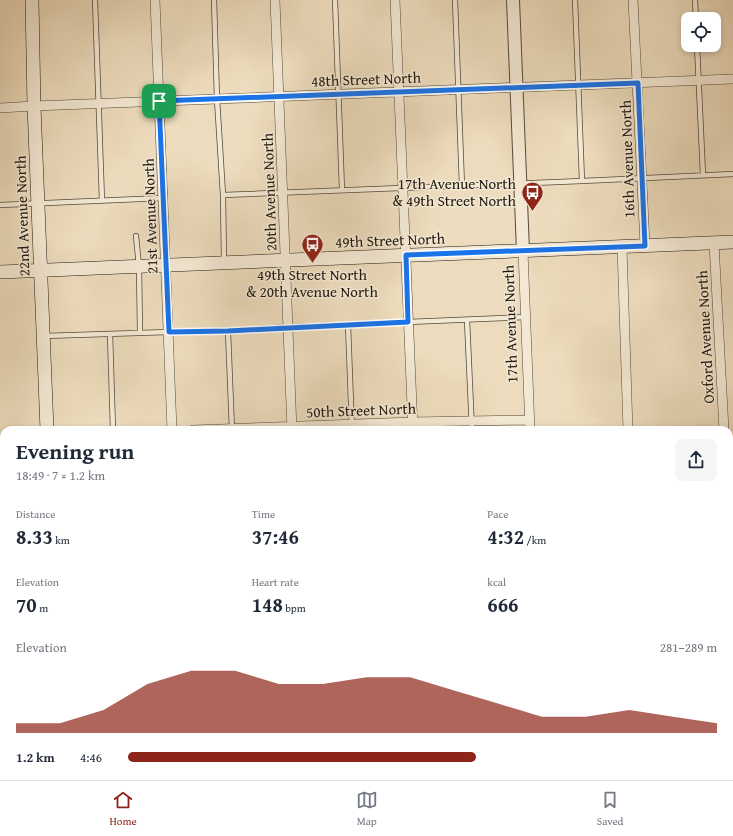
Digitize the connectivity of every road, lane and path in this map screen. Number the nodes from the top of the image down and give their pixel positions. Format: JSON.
{"nodes":[{"id":1,"x":32,"y":0,"type":"edge"},
{"id":2,"x":95,"y":0,"type":"edge"},
{"id":3,"x":155,"y":0,"type":"edge"},
{"id":4,"x":214,"y":0,"type":"edge"},
{"id":5,"x":275,"y":0,"type":"edge"},
{"id":6,"x":335,"y":0,"type":"edge"},
{"id":7,"x":395,"y":0,"type":"edge"},
{"id":8,"x":455,"y":0,"type":"edge"},
{"id":9,"x":513,"y":0,"type":"edge"},
{"id":10,"x":575,"y":0,"type":"edge"},
{"id":11,"x":633,"y":0,"type":"edge"},
{"id":12,"x":696,"y":0,"type":"edge"},
{"id":13,"x":696,"y":12,"type":"edge"},
{"id":14,"x":698,"y":52,"type":"edge"},
{"id":15,"x":733,"y":79,"type":"edge"},
{"id":16,"x":699,"y":80,"type":"junction"},
{"id":17,"x":638,"y":83,"type":"junction"},
{"id":18,"x":578,"y":85,"type":"junction"},
{"id":19,"x":516,"y":87,"type":"junction"},
{"id":20,"x":458,"y":90,"type":"junction"},
{"id":21,"x":399,"y":92,"type":"junction"},
{"id":22,"x":338,"y":94,"type":"junction"},
{"id":23,"x":279,"y":96,"type":"junction"},
{"id":24,"x":217,"y":99,"type":"junction"},
{"id":25,"x":159,"y":101,"type":"junction"},
{"id":26,"x":99,"y":103,"type":"junction"},
{"id":27,"x":34,"y":106,"type":"junction"},
{"id":28,"x":0,"y":108,"type":"edge"},
{"id":29,"x":733,"y":174,"type":"edge"},
{"id":30,"x":703,"y":175,"type":"junction"},
{"id":31,"x":642,"y":178,"type":"junction"},
{"id":32,"x":582,"y":181,"type":"junction"},
{"id":33,"x":520,"y":183,"type":"junction"},
{"id":34,"x":462,"y":186,"type":"junction"},
{"id":35,"x":403,"y":188,"type":"junction"},
{"id":36,"x":342,"y":190,"type":"junction"},
{"id":37,"x":283,"y":192,"type":"junction"},
{"id":38,"x":222,"y":195,"type":"junction"},
{"id":39,"x":163,"y":198,"type":"junction"},
{"id":40,"x":102,"y":201,"type":"junction"},
{"id":41,"x":38,"y":204,"type":"junction"},
{"id":42,"x":0,"y":205,"type":"edge"},
{"id":43,"x":136,"y":236,"type":"dead end"},
{"id":44,"x":733,"y":242,"type":"edge"},
{"id":45,"x":714,"y":243,"type":"junction"},
{"id":46,"x":622,"y":246,"type":"junction"},
{"id":47,"x":645,"y":246,"type":"junction"},
{"id":48,"x":523,"y":251,"type":"junction"},
{"id":49,"x":406,"y":255,"type":"junction"},
{"id":50,"x":286,"y":260,"type":"junction"},
{"id":51,"x":224,"y":263,"type":"junction"},
{"id":52,"x":166,"y":265,"type":"junction"},
{"id":53,"x":139,"y":266,"type":"junction"},
{"id":54,"x":41,"y":270,"type":"junction"},
{"id":55,"x":0,"y":272,"type":"edge"},
{"id":56,"x":526,"y":318,"type":"junction"},
{"id":57,"x":467,"y":320,"type":"junction"},
{"id":58,"x":408,"y":322,"type":"junction"},
{"id":59,"x":348,"y":326,"type":"junction"},
{"id":60,"x":288,"y":327,"type":"junction"},
{"id":61,"x":228,"y":331,"type":"junction"},
{"id":62,"x":169,"y":332,"type":"junction"},
{"id":63,"x":140,"y":333,"type":"junction"},
{"id":64,"x":110,"y":334,"type":"junction"},
{"id":65,"x":43,"y":336,"type":"junction"},
{"id":66,"x":530,"y":420,"type":"junction"},
{"id":67,"x":47,"y":426,"type":"edge"},
{"id":68,"x":113,"y":426,"type":"edge"},
{"id":69,"x":172,"y":426,"type":"edge"},
{"id":70,"x":232,"y":426,"type":"edge"},
{"id":71,"x":292,"y":426,"type":"edge"},
{"id":72,"x":352,"y":426,"type":"edge"},
{"id":73,"x":412,"y":426,"type":"edge"},
{"id":74,"x":471,"y":426,"type":"edge"},
{"id":75,"x":530,"y":426,"type":"edge"},
{"id":76,"x":628,"y":426,"type":"edge"},
{"id":77,"x":724,"y":426,"type":"edge"}],
"edges":[{"from":1,"to":27,"type":"main road","name":"22nd Avenue North"},
{"from":2,"to":26,"type":"lane"},
{"from":3,"to":25,"type":"street","name":"21st Avenue North"},
{"from":4,"to":24,"type":"lane"},
{"from":5,"to":23,"type":"street","name":"20th Avenue North"},
{"from":6,"to":22,"type":"lane"},
{"from":7,"to":21,"type":"street"},
{"from":8,"to":20,"type":"lane"},
{"from":9,"to":19,"type":"street","name":"17th Avenue North"},
{"from":10,"to":18,"type":"lane"},
{"from":11,"to":17,"type":"street","name":"16th Avenue North"},
{"from":12,"to":13,"type":"lane"},
{"from":14,"to":16,"type":"lane"},
{"from":15,"to":16,"type":"street","name":"48th Street North"},
{"from":16,"to":17,"type":"street","name":"48th Street North"},
{"from":16,"to":30,"type":"lane"},
{"from":17,"to":18,"type":"street","name":"48th Street North"},
{"from":17,"to":31,"type":"street","name":"16th Avenue North"},
{"from":18,"to":19,"type":"street","name":"48th Street North"},
{"from":18,"to":32,"type":"lane"},
{"from":19,"to":20,"type":"street","name":"48th Street North"},
{"from":19,"to":33,"type":"street","name":"17th Avenue North"},
{"from":20,"to":21,"type":"street","name":"48th Street North"},
{"from":20,"to":34,"type":"lane"},
{"from":21,"to":22,"type":"street","name":"48th Street North"},
{"from":21,"to":35,"type":"street"},
{"from":22,"to":23,"type":"street","name":"48th Street North"},
{"from":22,"to":36,"type":"lane"},
{"from":23,"to":24,"type":"street","name":"48th Street North"},
{"from":23,"to":37,"type":"street","name":"20th Avenue North"},
{"from":24,"to":25,"type":"street","name":"48th Street North"},
{"from":24,"to":38,"type":"lane"},
{"from":25,"to":26,"type":"street","name":"48th Street North"},
{"from":25,"to":39,"type":"street","name":"21st Avenue North"},
{"from":26,"to":27,"type":"street","name":"48th Street North"},
{"from":26,"to":40,"type":"lane"},
{"from":27,"to":28,"type":"street","name":"48th Street North"},
{"from":27,"to":41,"type":"main road","name":"22nd Avenue North"},
{"from":29,"to":30,"type":"lane"},
{"from":30,"to":31,"type":"lane"},
{"from":31,"to":32,"type":"lane"},
{"from":31,"to":47,"type":"street","name":"16th Avenue North"},
{"from":32,"to":33,"type":"lane"},
{"from":33,"to":34,"type":"lane"},
{"from":33,"to":48,"type":"street","name":"17th Avenue North"},
{"from":34,"to":35,"type":"lane"},
{"from":35,"to":36,"type":"lane"},
{"from":35,"to":49,"type":"street"},
{"from":36,"to":37,"type":"lane"},
{"from":37,"to":38,"type":"lane"},
{"from":37,"to":50,"type":"street","name":"20th Avenue North"},
{"from":38,"to":51,"type":"lane"},
{"from":39,"to":40,"type":"lane"},
{"from":39,"to":52,"type":"street","name":"21st Avenue North"},
{"from":40,"to":41,"type":"lane"},
{"from":41,"to":42,"type":"lane"},
{"from":41,"to":54,"type":"main road","name":"22nd Avenue North"},
{"from":43,"to":53,"type":"lane"},
{"from":44,"to":45,"type":"main road","name":"49th Street North"},
{"from":45,"to":47,"type":"main road","name":"49th Street North"},
{"from":45,"to":77,"type":"street","name":"Oxford Avenue North"},
{"from":46,"to":47,"type":"main road","name":"49th Street North"},
{"from":46,"to":48,"type":"main road","name":"49th Street North"},
{"from":46,"to":76,"type":"street"},
{"from":48,"to":49,"type":"main road","name":"49th Street North"},
{"from":48,"to":56,"type":"street","name":"17th Avenue North"},
{"from":49,"to":50,"type":"main road","name":"49th Street North"},
{"from":49,"to":58,"type":"street"},
{"from":50,"to":51,"type":"main road","name":"49th Street North"},
{"from":50,"to":60,"type":"street","name":"20th Avenue North"},
{"from":51,"to":52,"type":"main road","name":"49th Street North"},
{"from":52,"to":53,"type":"main road","name":"49th Street North"},
{"from":52,"to":62,"type":"street","name":"21st Avenue North"},
{"from":53,"to":54,"type":"main road","name":"49th Street North"},
{"from":53,"to":63,"type":"lane"},
{"from":54,"to":55,"type":"main road","name":"49th Street North"},
{"from":54,"to":65,"type":"main road","name":"22nd Avenue North"},
{"from":56,"to":57,"type":"lane"},
{"from":56,"to":66,"type":"street","name":"17th Avenue North"},
{"from":57,"to":58,"type":"lane"},
{"from":57,"to":74,"type":"lane"},
{"from":58,"to":59,"type":"lane"},
{"from":58,"to":73,"type":"street"},
{"from":59,"to":60,"type":"lane"},
{"from":59,"to":72,"type":"lane"},
{"from":60,"to":61,"type":"lane"},
{"from":60,"to":71,"type":"street","name":"20th Avenue North"},
{"from":61,"to":62,"type":"lane"},
{"from":61,"to":70,"type":"lane"},
{"from":62,"to":63,"type":"lane"},
{"from":62,"to":69,"type":"street","name":"21st Avenue North"},
{"from":63,"to":64,"type":"lane"},
{"from":64,"to":65,"type":"lane"},
{"from":64,"to":68,"type":"lane"},
{"from":65,"to":67,"type":"main road","name":"22nd Avenue North"},
{"from":66,"to":74,"type":"street","name":"50th Street North"},
{"from":66,"to":75,"type":"street","name":"17th Avenue North"},
{"from":73,"to":74,"type":"street","name":"50th Street North"}]}
